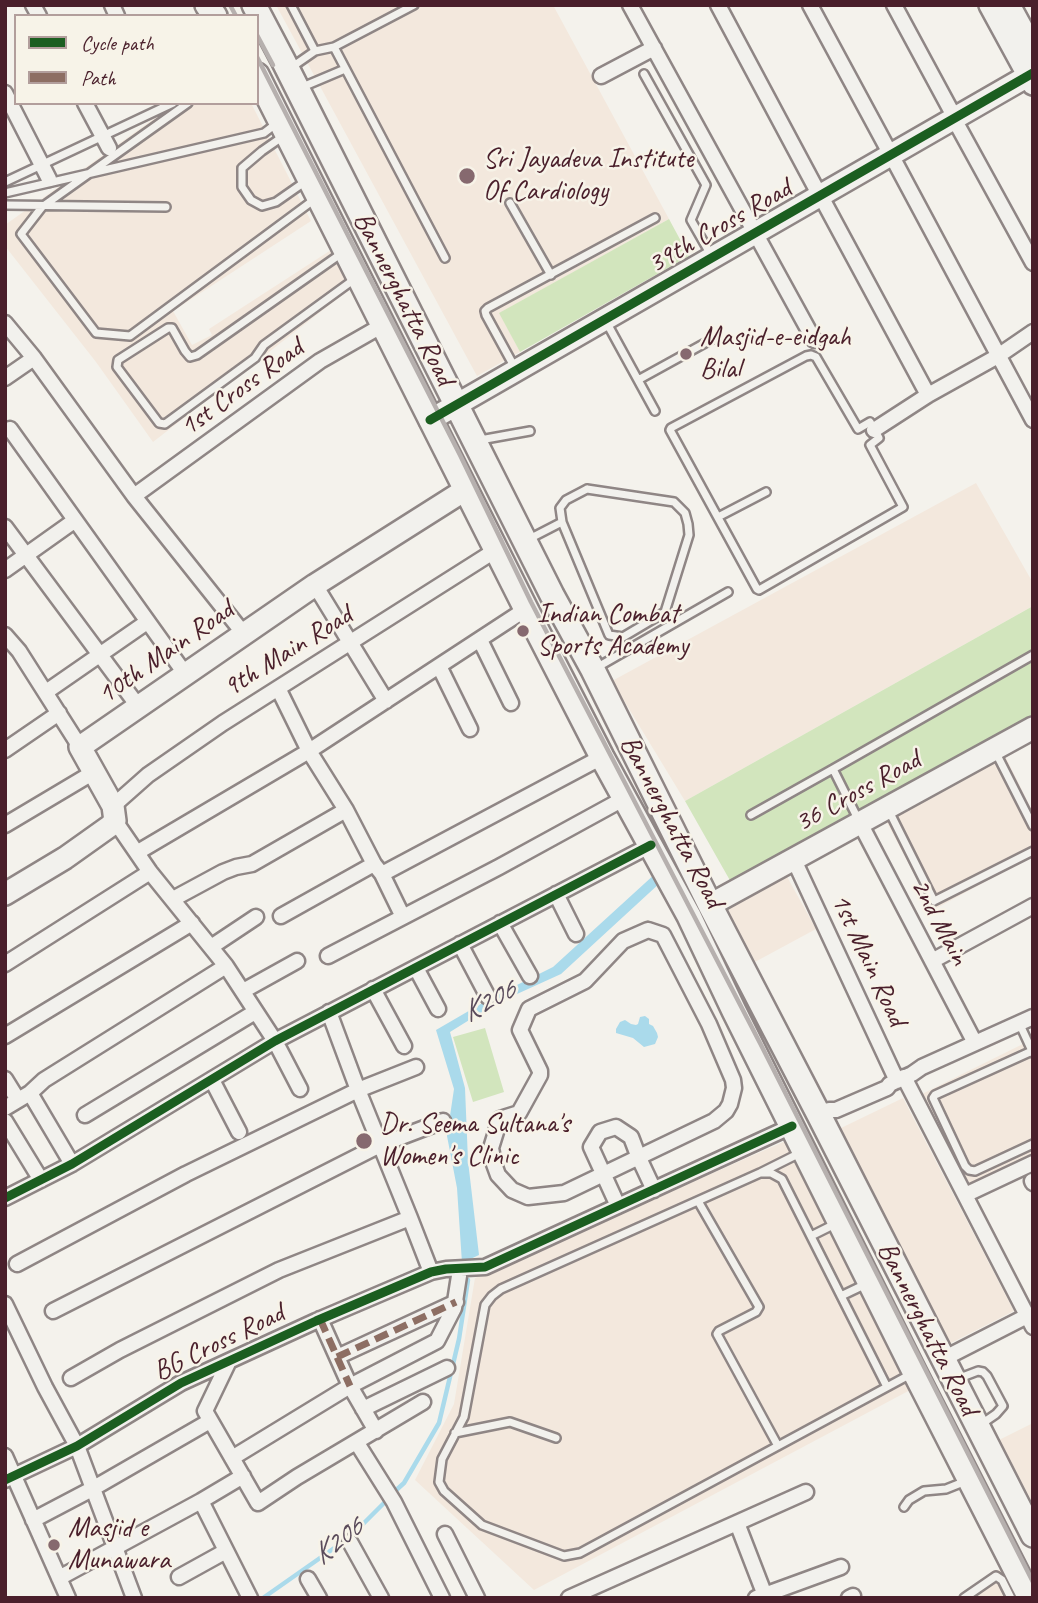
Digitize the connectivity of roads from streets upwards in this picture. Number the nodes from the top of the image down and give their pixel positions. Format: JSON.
{"nodes":[{"id":1,"x":630,"y":5,"type":"edge"},
{"id":2,"x":718,"y":5,"type":"edge"},
{"id":3,"x":810,"y":5,"type":"edge"},
{"id":4,"x":894,"y":5,"type":"edge"},
{"id":5,"x":990,"y":5,"type":"edge"},
{"id":6,"x":1009,"y":5,"type":"edge"},
{"id":7,"x":259,"y":15,"type":"edge"},
{"id":8,"x":654,"y":48,"type":"junction"},
{"id":9,"x":1033,"y":49,"type":"edge"},
{"id":10,"x":289,"y":73,"type":"junction"},
{"id":11,"x":601,"y":76,"type":"dead end"},
{"id":12,"x":260,"y":80,"type":"edge"},
{"id":13,"x":1032,"y":80,"type":"edge"},
{"id":14,"x":5,"y":93,"type":"edge"},
{"id":15,"x":87,"y":105,"type":"edge"},
{"id":16,"x":957,"y":123,"type":"junction"},
{"id":17,"x":109,"y":148,"type":"dead end"},
{"id":18,"x":893,"y":159,"type":"junction"},
{"id":19,"x":49,"y":179,"type":"dead end"},
{"id":20,"x":822,"y":200,"type":"junction"},
{"id":21,"x":757,"y":238,"type":"junction"},
{"id":22,"x":1033,"y":263,"type":"edge"},
{"id":23,"x":616,"y":320,"type":"junction"},
{"id":24,"x":5,"y":323,"type":"edge"},
{"id":25,"x":383,"y":325,"type":"junction"},
{"id":26,"x":1033,"y":332,"type":"edge"},
{"id":27,"x":814,"y":340,"type":"dead end"},
{"id":28,"x":998,"y":356,"type":"junction"},
{"id":29,"x":34,"y":358,"type":"junction"},
{"id":30,"x":5,"y":378,"type":"edge"},
{"id":31,"x":928,"y":395,"type":"junction"},
{"id":32,"x":459,"y":409,"type":"junction"},
{"id":33,"x":1033,"y":420,"type":"edge"},
{"id":34,"x":432,"y":424,"type":"junction"},
{"id":35,"x":10,"y":429,"type":"dead end"},
{"id":36,"x":874,"y":430,"type":"road end"},
{"id":37,"x":465,"y":489,"type":"junction"},
{"id":38,"x":134,"y":496,"type":"junction"},
{"id":39,"x":74,"y":521,"type":"junction"},
{"id":40,"x":5,"y":527,"type":"edge"},
{"id":41,"x":496,"y":550,"type":"junction"},
{"id":42,"x":26,"y":555,"type":"junction"},
{"id":43,"x":5,"y":570,"type":"edge"},
{"id":44,"x":315,"y":585,"type":"junction"},
{"id":45,"x":526,"y":609,"type":"junction"},
{"id":46,"x":147,"y":622,"type":"junction"},
{"id":47,"x":244,"y":634,"type":"junction"},
{"id":48,"x":5,"y":635,"type":"edge"},
{"id":49,"x":480,"y":640,"type":"junction"},
{"id":50,"x":349,"y":642,"type":"junction"},
{"id":51,"x":100,"y":655,"type":"junction"},
{"id":52,"x":439,"y":666,"type":"junction"},
{"id":53,"x":186,"y":675,"type":"junction"},
{"id":54,"x":278,"y":688,"type":"junction"},
{"id":55,"x":46,"y":692,"type":"junction"},
{"id":56,"x":386,"y":701,"type":"junction"},
{"id":57,"x":511,"y":703,"type":"dead end"},
{"id":58,"x":138,"y":706,"type":"junction"},
{"id":59,"x":59,"y":713,"type":"junction"},
{"id":60,"x":1033,"y":728,"type":"edge"},
{"id":61,"x":470,"y":729,"type":"dead end"},
{"id":62,"x":8,"y":744,"type":"edge"},
{"id":63,"x":80,"y":747,"type":"junction"},
{"id":64,"x":309,"y":751,"type":"junction"},
{"id":65,"x":602,"y":757,"type":"junction"},
{"id":66,"x":94,"y":772,"type":"junction"},
{"id":67,"x":625,"y":798,"type":"junction"},
{"id":68,"x":346,"y":810,"type":"junction"},
{"id":69,"x":114,"y":813,"type":"junction"},
{"id":70,"x":860,"y":823,"type":"junction"},
{"id":71,"x":5,"y":825,"type":"edge"},
{"id":72,"x":651,"y":845,"type":"junction"},
{"id":73,"x":138,"y":852,"type":"junction"},
{"id":74,"x":794,"y":860,"type":"junction"},
{"id":75,"x":378,"y":869,"type":"junction"},
{"id":76,"x":150,"y":872,"type":"junction"},
{"id":77,"x":5,"y":894,"type":"edge"},
{"id":78,"x":556,"y":894,"type":"junction"},
{"id":79,"x":173,"y":899,"type":"junction"},
{"id":80,"x":710,"y":905,"type":"junction"},
{"id":81,"x":1033,"y":906,"type":"edge"},
{"id":82,"x":281,"y":916,"type":"dead end"},
{"id":83,"x":256,"y":917,"type":"dead end"},
{"id":84,"x":402,"y":917,"type":"junction"},
{"id":85,"x":192,"y":923,"type":"junction"},
{"id":86,"x":500,"y":923,"type":"junction"},
{"id":87,"x":576,"y":934,"type":"dead end"},
{"id":88,"x":460,"y":944,"type":"junction"},
{"id":89,"x":211,"y":947,"type":"junction"},
{"id":90,"x":328,"y":956,"type":"dead end"},
{"id":91,"x":297,"y":961,"type":"dead end"},
{"id":92,"x":932,"y":961,"type":"junction"},
{"id":93,"x":5,"y":964,"type":"edge"},
{"id":94,"x":226,"y":966,"type":"junction"},
{"id":95,"x":416,"y":968,"type":"junction"},
{"id":96,"x":530,"y":976,"type":"dead end"},
{"id":97,"x":373,"y":989,"type":"junction"},
{"id":98,"x":243,"y":991,"type":"junction"},
{"id":99,"x":488,"y":997,"type":"dead end"},
{"id":100,"x":438,"y":1009,"type":"dead end"},
{"id":101,"x":734,"y":1011,"type":"junction"},
{"id":102,"x":255,"y":1012,"type":"junction"},
{"id":103,"x":328,"y":1012,"type":"junction"},
{"id":104,"x":1029,"y":1022,"type":"edge"},
{"id":105,"x":709,"y":1024,"type":"junction"},
{"id":106,"x":5,"y":1036,"type":"edge"},
{"id":107,"x":275,"y":1041,"type":"junction"},
{"id":108,"x":975,"y":1043,"type":"junction"},
{"id":109,"x":404,"y":1046,"type":"dead end"},
{"id":110,"x":416,"y":1067,"type":"dead end"},
{"id":111,"x":5,"y":1079,"type":"edge"},
{"id":112,"x":901,"y":1079,"type":"junction"},
{"id":113,"x":212,"y":1080,"type":"junction"},
{"id":114,"x":300,"y":1089,"type":"dead end"},
{"id":115,"x":358,"y":1090,"type":"junction"},
{"id":116,"x":18,"y":1101,"type":"edge"},
{"id":117,"x":824,"y":1113,"type":"junction"},
{"id":118,"x":85,"y":1115,"type":"dead end"},
{"id":119,"x":5,"y":1121,"type":"edge"},
{"id":120,"x":443,"y":1121,"type":"dead end"},
{"id":121,"x":792,"y":1126,"type":"junction"},
{"id":122,"x":239,"y":1132,"type":"dead end"},
{"id":123,"x":380,"y":1145,"type":"junction"},
{"id":124,"x":639,"y":1158,"type":"junction"},
{"id":125,"x":1033,"y":1163,"type":"edge"},
{"id":126,"x":72,"y":1164,"type":"junction"},
{"id":127,"x":604,"y":1174,"type":"junction"},
{"id":128,"x":41,"y":1180,"type":"junction"},
{"id":129,"x":654,"y":1190,"type":"junction"},
{"id":130,"x":965,"y":1195,"type":"junction"},
{"id":131,"x":5,"y":1198,"type":"edge"},
{"id":132,"x":618,"y":1206,"type":"junction"},
{"id":133,"x":410,"y":1218,"type":"junction"},
{"id":134,"x":17,"y":1264,"type":"dead end"},
{"id":135,"x":465,"y":1270,"type":"junction"},
{"id":136,"x":431,"y":1272,"type":"junction"},
{"id":137,"x":456,"y":1302,"type":"junction"},
{"id":138,"x":5,"y":1304,"type":"edge"},
{"id":139,"x":53,"y":1311,"type":"dead end"},
{"id":140,"x":320,"y":1319,"type":"junction"},
{"id":141,"x":1030,"y":1322,"type":"edge"},
{"id":142,"x":337,"y":1357,"type":"junction"},
{"id":143,"x":943,"y":1359,"type":"junction"},
{"id":144,"x":229,"y":1361,"type":"junction"},
{"id":145,"x":447,"y":1368,"type":"dead end"},
{"id":146,"x":71,"y":1378,"type":"dead end"},
{"id":147,"x":350,"y":1386,"type":"junction"},
{"id":148,"x":424,"y":1402,"type":"dead end"},
{"id":149,"x":363,"y":1409,"type":"junction"},
{"id":150,"x":210,"y":1421,"type":"junction"},
{"id":151,"x":376,"y":1431,"type":"junction"},
{"id":152,"x":357,"y":1443,"type":"junction"},
{"id":153,"x":76,"y":1446,"type":"junction"},
{"id":154,"x":5,"y":1456,"type":"edge"},
{"id":155,"x":232,"y":1458,"type":"junction"},
{"id":156,"x":243,"y":1476,"type":"junction"},
{"id":157,"x":10,"y":1478,"type":"edge"},
{"id":158,"x":92,"y":1489,"type":"junction"},
{"id":159,"x":806,"y":1492,"type":"dead end"},
{"id":160,"x":201,"y":1501,"type":"junction"},
{"id":161,"x":33,"y":1520,"type":"junction"},
{"id":162,"x":737,"y":1523,"type":"junction"},
{"id":163,"x":445,"y":1534,"type":"dead end"},
{"id":164,"x":1033,"y":1535,"type":"edge"},
{"id":165,"x":350,"y":1542,"type":"dead end"},
{"id":166,"x":114,"y":1548,"type":"junction"},
{"id":167,"x":226,"y":1551,"type":"junction"},
{"id":168,"x":841,"y":1567,"type":"dead end"},
{"id":169,"x":179,"y":1577,"type":"dead end"},
{"id":170,"x":59,"y":1578,"type":"junction"},
{"id":171,"x":308,"y":1579,"type":"dead end"},
{"id":172,"x":762,"y":1597,"type":"edge"},
{"id":173,"x":68,"y":1598,"type":"edge"},
{"id":174,"x":134,"y":1598,"type":"edge"},
{"id":175,"x":250,"y":1598,"type":"edge"},
{"id":176,"x":319,"y":1598,"type":"edge"},
{"id":177,"x":382,"y":1598,"type":"edge"},
{"id":178,"x":442,"y":1598,"type":"edge"},
{"id":179,"x":477,"y":1598,"type":"edge"},
{"id":180,"x":569,"y":1598,"type":"edge"},
{"id":181,"x":1030,"y":1598,"type":"edge"}],
"edges":[{"from":1,"to":8,"type":"street"},
{"from":2,"to":20,"type":"street"},
{"from":3,"to":18,"type":"street"},
{"from":4,"to":16,"type":"street"},
{"from":5,"to":13,"type":"street"},
{"from":6,"to":9,"type":"street"},
{"from":7,"to":10,"type":"main road","name":"Bannerghatta Road"},
{"from":8,"to":11,"type":"street"},
{"from":8,"to":21,"type":"street"},
{"from":10,"to":12,"type":"main road"},
{"from":10,"to":32,"type":"main road","name":"Bannerghatta Road"},
{"from":12,"to":25,"type":"main road","name":"Bannerghatta Road"},
{"from":13,"to":16,"type":"street"},
{"from":14,"to":19,"type":"street"},
{"from":15,"to":17,"type":"street"},
{"from":16,"to":18,"type":"street"},
{"from":16,"to":22,"type":"street"},
{"from":18,"to":20,"type":"street"},
{"from":18,"to":28,"type":"street"},
{"from":20,"to":21,"type":"street"},
{"from":20,"to":31,"type":"street"},
{"from":21,"to":23,"type":"street"},
{"from":21,"to":23,"type":"street","name":"39th Cross Road"},
{"from":21,"to":27,"type":"street"},
{"from":23,"to":32,"type":"street"},
{"from":23,"to":32,"type":"street","name":"39th Cross Road"},
{"from":24,"to":29,"type":"street"},
{"from":25,"to":34,"type":"main road","name":"Bannerghatta Road"},
{"from":25,"to":38,"type":"street","name":"1st Cross Road"},
{"from":26,"to":28,"type":"street"},
{"from":28,"to":31,"type":"street"},
{"from":28,"to":33,"type":"street"},
{"from":29,"to":30,"type":"street"},
{"from":29,"to":38,"type":"street"},
{"from":31,"to":36,"type":"street"},
{"from":32,"to":34,"type":"street","name":"39th Cross Road"},
{"from":32,"to":80,"type":"main road","name":"Bannerghatta Road"},
{"from":34,"to":37,"type":"main road","name":"Bannerghatta Road"},
{"from":35,"to":39,"type":"street"},
{"from":37,"to":41,"type":"main road","name":"Bannerghatta Road"},
{"from":37,"to":44,"type":"street","name":"10th Main Road"},
{"from":38,"to":47,"type":"street"},
{"from":39,"to":42,"type":"street"},
{"from":39,"to":46,"type":"street"},
{"from":40,"to":42,"type":"street"},
{"from":41,"to":45,"type":"main road","name":"Bannerghatta Road"},
{"from":41,"to":50,"type":"street","name":"9th Main Road"},
{"from":42,"to":43,"type":"street"},
{"from":42,"to":51,"type":"street"},
{"from":44,"to":47,"type":"street","name":"10th Main Road"},
{"from":44,"to":50,"type":"street"},
{"from":45,"to":49,"type":"street"},
{"from":45,"to":65,"type":"main road","name":"Bannerghatta Road"},
{"from":46,"to":51,"type":"street"},
{"from":46,"to":53,"type":"street"},
{"from":47,"to":53,"type":"street","name":"10th Main Road"},
{"from":48,"to":55,"type":"street"},
{"from":49,"to":52,"type":"street"},
{"from":49,"to":57,"type":"street"},
{"from":50,"to":54,"type":"street","name":"9th Main Road"},
{"from":50,"to":56,"type":"street"},
{"from":51,"to":55,"type":"street"},
{"from":51,"to":58,"type":"street"},
{"from":52,"to":56,"type":"street"},
{"from":52,"to":61,"type":"street"},
{"from":53,"to":58,"type":"street","name":"10th Main Road"},
{"from":54,"to":64,"type":"street"},
{"from":54,"to":69,"type":"street","name":"9th Main Road"},
{"from":55,"to":59,"type":"street"},
{"from":56,"to":64,"type":"street"},
{"from":58,"to":63,"type":"street","name":"10th Main Road"},
{"from":59,"to":62,"type":"street"},
{"from":59,"to":63,"type":"street"},
{"from":60,"to":70,"type":"street","name":"36 Cross Road"},
{"from":63,"to":66,"type":"street"},
{"from":64,"to":68,"type":"street"},
{"from":64,"to":73,"type":"street"},
{"from":65,"to":67,"type":"main road","name":"Bannerghatta Road"},
{"from":65,"to":75,"type":"street"},
{"from":66,"to":69,"type":"street"},
{"from":66,"to":71,"type":"street"},
{"from":67,"to":72,"type":"main road","name":"Bannerghatta Road"},
{"from":67,"to":84,"type":"street"},
{"from":68,"to":75,"type":"street"},
{"from":68,"to":79,"type":"street"},
{"from":69,"to":73,"type":"street"},
{"from":69,"to":77,"type":"street"},
{"from":70,"to":74,"type":"street","name":"36 Cross Road"},
{"from":70,"to":92,"type":"street","name":"2nd Main"},
{"from":72,"to":78,"type":"street"},
{"from":72,"to":101,"type":"main road","name":"Bannerghatta Road"},
{"from":73,"to":76,"type":"street"},
{"from":74,"to":80,"type":"street","name":"36 Cross Road"},
{"from":74,"to":112,"type":"street","name":"1st Main Road"},
{"from":75,"to":82,"type":"street"},
{"from":75,"to":84,"type":"street"},
{"from":76,"to":79,"type":"street"},
{"from":76,"to":93,"type":"street"},
{"from":78,"to":86,"type":"street"},
{"from":78,"to":87,"type":"street"},
{"from":79,"to":85,"type":"street"},
{"from":80,"to":117,"type":"main road","name":"Bannerghatta Road"},
{"from":81,"to":92,"type":"street"},
{"from":83,"to":89,"type":"street"},
{"from":84,"to":90,"type":"street"},
{"from":85,"to":89,"type":"street"},
{"from":85,"to":106,"type":"street"},
{"from":86,"to":88,"type":"street"},
{"from":86,"to":96,"type":"street"},
{"from":88,"to":95,"type":"street"},
{"from":88,"to":99,"type":"street"},
{"from":89,"to":94,"type":"street"},
{"from":91,"to":98,"type":"street"},
{"from":92,"to":108,"type":"street","name":"2nd Main"},
{"from":94,"to":98,"type":"street"},
{"from":94,"to":116,"type":"street"},
{"from":95,"to":97,"type":"street"},
{"from":95,"to":100,"type":"street"},
{"from":97,"to":103,"type":"street"},
{"from":97,"to":109,"type":"street"},
{"from":98,"to":102,"type":"street"},
{"from":101,"to":105,"type":"street"},
{"from":101,"to":121,"type":"main road","name":"Bannerghatta Road"},
{"from":102,"to":107,"type":"street"},
{"from":102,"to":118,"type":"street"},
{"from":103,"to":107,"type":"street"},
{"from":103,"to":115,"type":"street"},
{"from":104,"to":108,"type":"street"},
{"from":104,"to":112,"type":"street"},
{"from":105,"to":124,"type":"street"},
{"from":105,"to":127,"type":"street"},
{"from":107,"to":113,"type":"street"},
{"from":107,"to":114,"type":"street"},
{"from":108,"to":112,"type":"street"},
{"from":110,"to":115,"type":"street"},
{"from":111,"to":116,"type":"street"},
{"from":112,"to":117,"type":"street"},
{"from":112,"to":130,"type":"street","name":"1st Main Road"},
{"from":113,"to":122,"type":"street"},
{"from":113,"to":126,"type":"street"},
{"from":115,"to":123,"type":"street"},
{"from":115,"to":134,"type":"street"},
{"from":116,"to":126,"type":"street"},
{"from":117,"to":143,"type":"main road","name":"Bannerghatta Road"},
{"from":119,"to":128,"type":"street"},
{"from":120,"to":123,"type":"street"},
{"from":121,"to":129,"type":"street","name":"BG Cross Road"},
{"from":121,"to":181,"type":"main road","name":"Bannerghatta Road"},
{"from":123,"to":133,"type":"street"},
{"from":123,"to":139,"type":"street"},
{"from":124,"to":127,"type":"street"},
{"from":124,"to":127,"type":"street"},
{"from":124,"to":129,"type":"street"},
{"from":125,"to":130,"type":"street"},
{"from":126,"to":128,"type":"street"},
{"from":127,"to":132,"type":"street"},
{"from":128,"to":131,"type":"street"},
{"from":129,"to":132,"type":"street","name":"BG Cross Road"},
{"from":130,"to":141,"type":"street","name":"1st Main Road"},
{"from":132,"to":135,"type":"street","name":"BG Cross Road"},
{"from":133,"to":136,"type":"street"},
{"from":133,"to":146,"type":"street"},
{"from":135,"to":136,"type":"street","name":"BG Cross Road"},
{"from":135,"to":137,"type":"street"},
{"from":136,"to":140,"type":"street","name":"BG Cross Road"},
{"from":137,"to":142,"type":"street"},
{"from":137,"to":147,"type":"street"},
{"from":138,"to":153,"type":"street"},
{"from":140,"to":142,"type":"street"},
{"from":140,"to":144,"type":"street","name":"BG Cross Road"},
{"from":141,"to":143,"type":"street"},
{"from":142,"to":147,"type":"street"},
{"from":143,"to":164,"type":"main road","name":"Bannerghatta Road"},
{"from":144,"to":150,"type":"street"},
{"from":144,"to":153,"type":"street","name":"BG Cross Road"},
{"from":145,"to":149,"type":"street"},
{"from":147,"to":149,"type":"street"},
{"from":147,"to":155,"type":"street"},
{"from":148,"to":151,"type":"street"},
{"from":149,"to":151,"type":"street"},
{"from":150,"to":155,"type":"street"},
{"from":150,"to":158,"type":"street"},
{"from":151,"to":152,"type":"street"},
{"from":152,"to":156,"type":"street"},
{"from":152,"to":178,"type":"street"},
{"from":153,"to":157,"type":"street","name":"BG Cross Road"},
{"from":153,"to":158,"type":"street"},
{"from":154,"to":157,"type":"street"},
{"from":155,"to":156,"type":"street"},
{"from":156,"to":160,"type":"street"},
{"from":157,"to":161,"type":"street"},
{"from":158,"to":161,"type":"street"},
{"from":158,"to":166,"type":"street"},
{"from":159,"to":162,"type":"street"},
{"from":160,"to":166,"type":"street"},
{"from":160,"to":167,"type":"street"},
{"from":161,"to":170,"type":"street"},
{"from":162,"to":172,"type":"street"},
{"from":162,"to":180,"type":"street"},
{"from":163,"to":179,"type":"street"},
{"from":165,"to":177,"type":"street"},
{"from":166,"to":170,"type":"street"},
{"from":166,"to":174,"type":"street"},
{"from":167,"to":169,"type":"street"},
{"from":167,"to":175,"type":"street"},
{"from":168,"to":172,"type":"street"},
{"from":170,"to":173,"type":"street"},
{"from":171,"to":176,"type":"street"}]}
